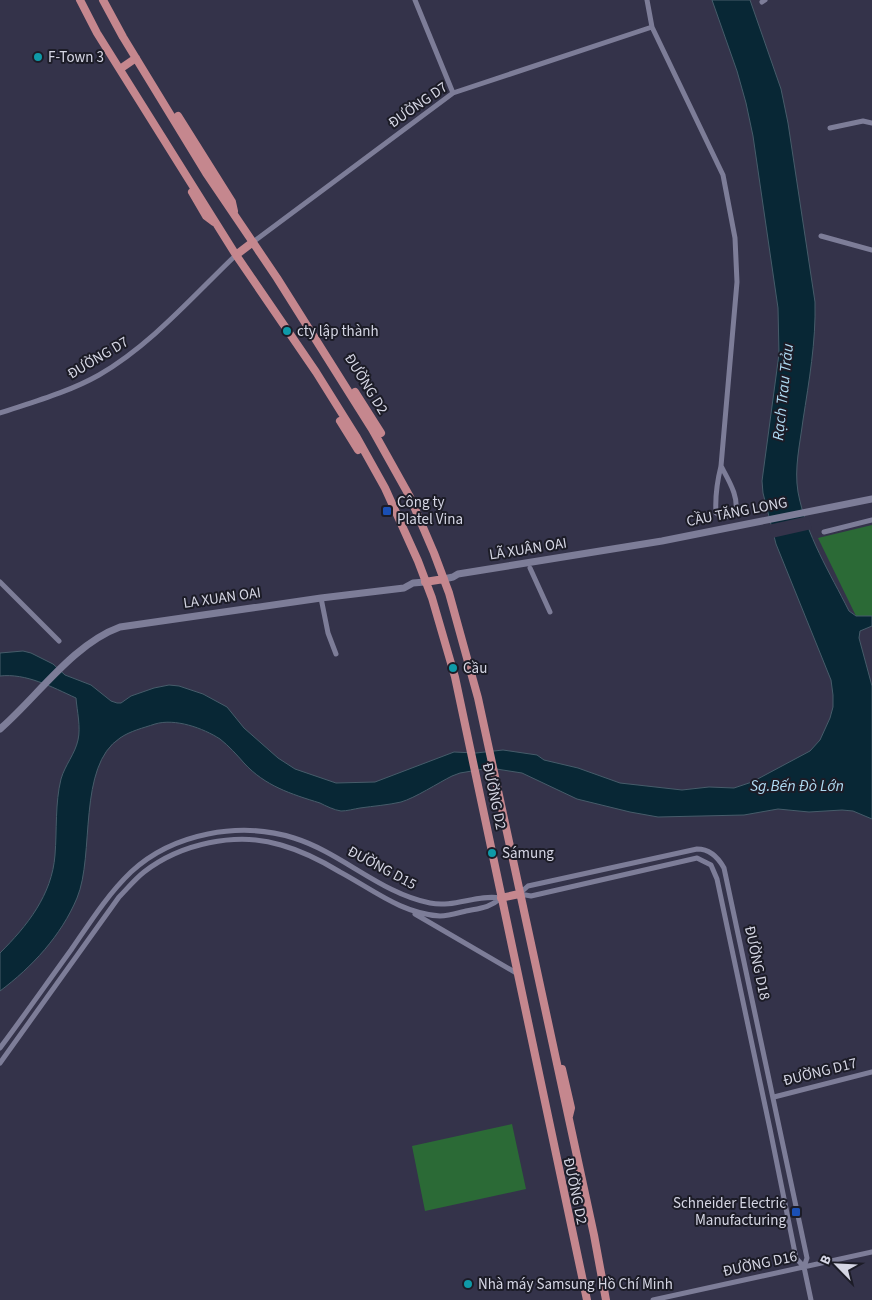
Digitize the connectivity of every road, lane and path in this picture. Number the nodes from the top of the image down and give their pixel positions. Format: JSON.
{"nodes":[{"id":1,"x":75,"y":0,"type":"edge"},
{"id":2,"x":80,"y":0,"type":"edge"},
{"id":3,"x":103,"y":0,"type":"edge"},
{"id":4,"x":108,"y":0,"type":"edge"},
{"id":5,"x":415,"y":0,"type":"edge"},
{"id":6,"x":647,"y":0,"type":"edge"},
{"id":7,"x":652,"y":27,"type":"junction"},
{"id":8,"x":97,"y":33,"type":"junction"},
{"id":9,"x":121,"y":34,"type":"junction"},
{"id":10,"x":136,"y":58,"type":"junction"},
{"id":11,"x":120,"y":69,"type":"junction"},
{"id":12,"x":453,"y":93,"type":"junction"},
{"id":13,"x":872,"y":123,"type":"edge"},
{"id":14,"x":830,"y":128,"type":"dead end"},
{"id":15,"x":821,"y":236,"type":"dead end"},
{"id":16,"x":253,"y":242,"type":"junction"},
{"id":17,"x":872,"y":250,"type":"edge"},
{"id":18,"x":236,"y":255,"type":"junction"},
{"id":19,"x":0,"y":413,"type":"edge"},
{"id":20,"x":721,"y":466,"type":"junction"},
{"id":21,"x":872,"y":499,"type":"edge"},
{"id":22,"x":872,"y":520,"type":"edge"},
{"id":23,"x":824,"y":532,"type":"dead end"},
{"id":24,"x":530,"y":568,"type":"dead end"},
{"id":25,"x":444,"y":579,"type":"junction"},
{"id":26,"x":0,"y":582,"type":"edge"},
{"id":27,"x":425,"y":582,"type":"junction"},
{"id":28,"x":321,"y":598,"type":"junction"},
{"id":29,"x":550,"y":612,"type":"dead end"},
{"id":30,"x":59,"y":641,"type":"dead end"},
{"id":31,"x":336,"y":654,"type":"dead end"},
{"id":32,"x":0,"y":730,"type":"edge"},
{"id":33,"x":308,"y":843,"type":"junction"},
{"id":34,"x":303,"y":853,"type":"junction"},
{"id":35,"x":394,"y":891,"type":"junction"},
{"id":36,"x":519,"y":894,"type":"junction"},
{"id":37,"x":501,"y":898,"type":"junction"},
{"id":38,"x":389,"y":900,"type":"junction"},
{"id":39,"x":410,"y":911,"type":"junction"},
{"id":40,"x":518,"y":974,"type":"junction"},
{"id":41,"x":0,"y":1048,"type":"edge"},
{"id":42,"x":0,"y":1063,"type":"edge"},
{"id":43,"x":872,"y":1072,"type":"edge"},
{"id":44,"x":774,"y":1096,"type":"junction"},
{"id":45,"x":872,"y":1252,"type":"edge"},
{"id":46,"x":804,"y":1267,"type":"junction"},
{"id":47,"x":588,"y":1300,"type":"edge"},
{"id":48,"x":606,"y":1300,"type":"edge"},
{"id":49,"x":653,"y":1300,"type":"edge"},
{"id":50,"x":811,"y":1300,"type":"edge"}],
"edges":[{"from":1,"to":8,"type":"main road","name":"ĐƯỜNG D2"},
{"from":2,"to":8,"type":"main road","name":"ĐƯỜNG D2"},
{"from":3,"to":9,"type":"main road","name":"ĐƯỜNG D2"},
{"from":4,"to":9,"type":"main road","name":"ĐƯỜNG D2"},
{"from":5,"to":12,"type":"street"},
{"from":6,"to":7,"type":"street"},
{"from":7,"to":12,"type":"street","name":"ĐƯỜNG D7"},
{"from":7,"to":20,"type":"street"},
{"from":8,"to":11,"type":"main road","name":"ĐƯỜNG D2"},
{"from":9,"to":10,"type":"main road","name":"ĐƯỜNG D2"},
{"from":10,"to":11,"type":"main road"},
{"from":10,"to":16,"type":"main road","name":"ĐƯỜNG D2"},
{"from":11,"to":18,"type":"main road","name":"ĐƯỜNG D2"},
{"from":12,"to":16,"type":"street","name":"ĐƯỜNG D7"},
{"from":13,"to":14,"type":"street"},
{"from":15,"to":17,"type":"street"},
{"from":16,"to":18,"type":"main road"},
{"from":16,"to":25,"type":"main road","name":"ĐƯỜNG D2"},
{"from":18,"to":19,"type":"street","name":"ĐƯỜNG D7"},
{"from":18,"to":27,"type":"main road","name":"ĐƯỜNG D2"},
{"from":20,"to":20,"type":"street"},
{"from":21,"to":25,"type":"main road","name":"CẦU TĂNG LONG"},
{"from":22,"to":23,"type":"street"},
{"from":24,"to":29,"type":"street"},
{"from":25,"to":27,"type":"main road"},
{"from":25,"to":36,"type":"main road","name":"ĐƯỜNG D2"},
{"from":26,"to":30,"type":"street"},
{"from":27,"to":28,"type":"main road","name":"LA XUAN OAI"},
{"from":27,"to":37,"type":"main road","name":"ĐƯỜNG D2"},
{"from":28,"to":31,"type":"street"},
{"from":28,"to":32,"type":"main road","name":"LA XUAN OAI"},
{"from":33,"to":34,"type":"street"},
{"from":33,"to":35,"type":"street","name":"ĐƯỜNG D15"},
{"from":33,"to":41,"type":"street","name":"ĐƯỜNG D15"},
{"from":34,"to":38,"type":"street","name":"ĐƯỜNG D15"},
{"from":34,"to":42,"type":"street","name":"ĐƯỜNG D15"},
{"from":35,"to":37,"type":"street","name":"ĐƯỜNG D15"},
{"from":35,"to":38,"type":"street"},
{"from":36,"to":37,"type":"main road"},
{"from":36,"to":44,"type":"street","name":"ĐƯỜNG D18"},
{"from":36,"to":46,"type":"street","name":"ĐƯỜNG D18"},
{"from":36,"to":48,"type":"main road","name":"ĐƯỜNG D2"},
{"from":37,"to":39,"type":"street","name":"ĐƯỜNG D15"},
{"from":37,"to":40,"type":"main road","name":"ĐƯỜNG D2"},
{"from":38,"to":39,"type":"street","name":"ĐƯỜNG D15"},
{"from":39,"to":40,"type":"street"},
{"from":40,"to":47,"type":"main road","name":"ĐƯỜNG D2"},
{"from":43,"to":44,"type":"street","name":"ĐƯỜNG D17"},
{"from":44,"to":46,"type":"street","name":"ĐƯỜNG D18"},
{"from":45,"to":46,"type":"street","name":"ĐƯỜNG D16"},
{"from":46,"to":49,"type":"street","name":"ĐƯỜNG D16"},
{"from":46,"to":50,"type":"street","name":"ĐƯỜNG D18"}]}
